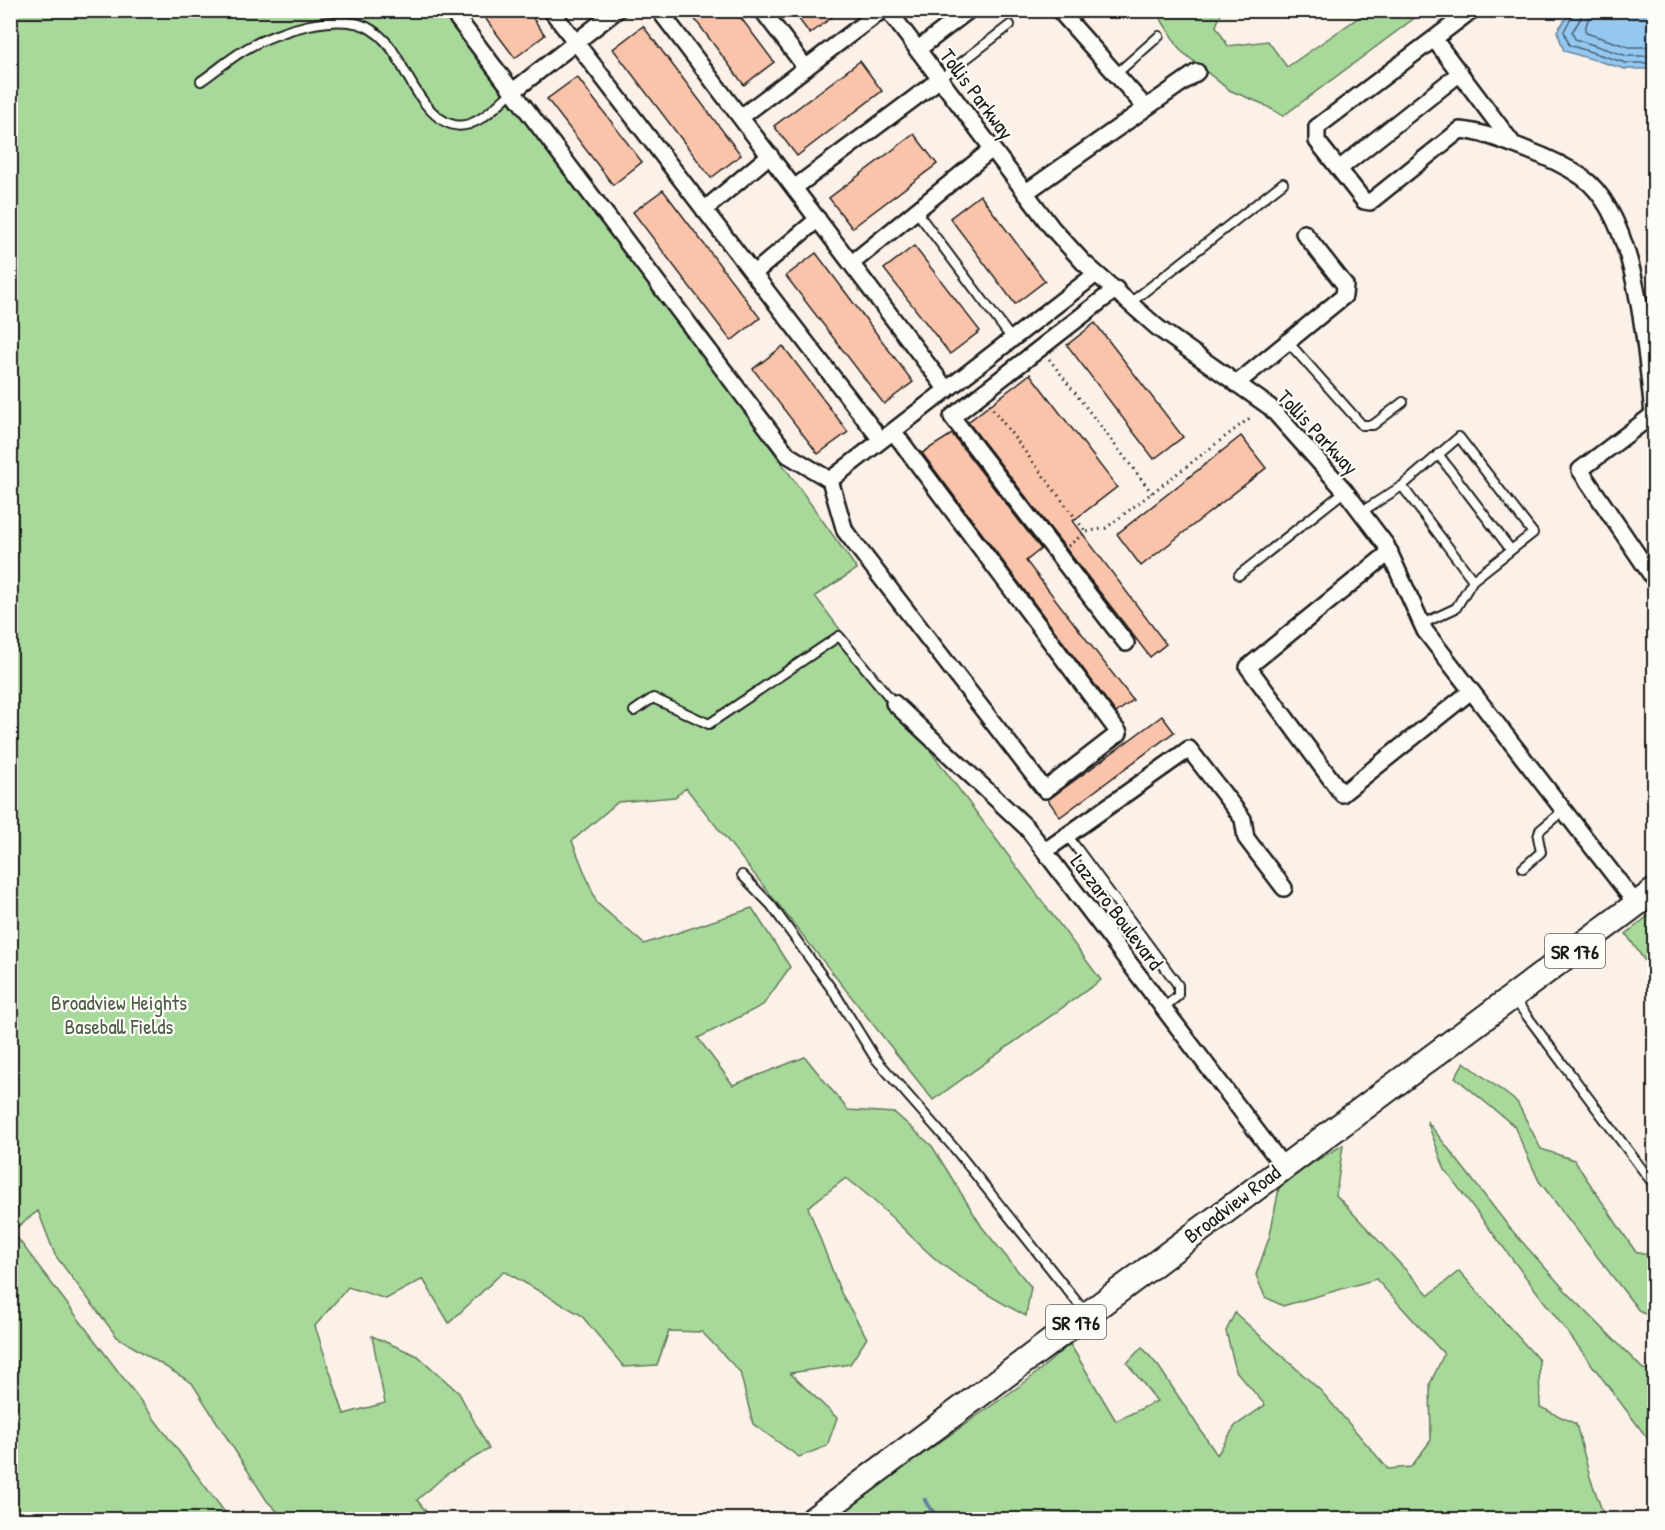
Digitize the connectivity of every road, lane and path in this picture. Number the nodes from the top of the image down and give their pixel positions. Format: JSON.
{"nodes":[{"id":1,"x":451,"y":10,"type":"edge"},
{"id":2,"x":551,"y":10,"type":"edge"},
{"id":3,"x":617,"y":10,"type":"edge"},
{"id":4,"x":659,"y":10,"type":"edge"},
{"id":5,"x":762,"y":10,"type":"edge"},
{"id":6,"x":882,"y":10,"type":"edge"},
{"id":7,"x":888,"y":10,"type":"edge"},
{"id":8,"x":969,"y":10,"type":"edge"},
{"id":9,"x":1059,"y":10,"type":"edge"},
{"id":10,"x":1472,"y":10,"type":"edge"},
{"id":11,"x":1010,"y":25,"type":"dead end"},
{"id":12,"x":1159,"y":36,"type":"dead end"},
{"id":13,"x":1434,"y":39,"type":"junction"},
{"id":14,"x":575,"y":42,"type":"junction"},
{"id":15,"x":917,"y":50,"type":"junction"},
{"id":16,"x":806,"y":68,"type":"junction"},
{"id":17,"x":1197,"y":72,"type":"dead end"},
{"id":18,"x":1460,"y":73,"type":"junction"},
{"id":19,"x":1116,"y":74,"type":"junction"},
{"id":20,"x":940,"y":79,"type":"junction"},
{"id":21,"x":201,"y":81,"type":"dead end"},
{"id":22,"x":512,"y":92,"type":"junction"},
{"id":23,"x":1146,"y":108,"type":"junction"},
{"id":24,"x":741,"y":117,"type":"junction"},
{"id":25,"x":1513,"y":144,"type":"junction"},
{"id":26,"x":992,"y":149,"type":"junction"},
{"id":27,"x":770,"y":155,"type":"junction"},
{"id":28,"x":1339,"y":169,"type":"junction"},
{"id":29,"x":1283,"y":183,"type":"dead end"},
{"id":30,"x":794,"y":188,"type":"junction"},
{"id":31,"x":1025,"y":193,"type":"junction"},
{"id":32,"x":704,"y":210,"type":"junction"},
{"id":33,"x":915,"y":211,"type":"junction"},
{"id":34,"x":819,"y":219,"type":"junction"},
{"id":35,"x":1304,"y":232,"type":"dead end"},
{"id":36,"x":852,"y":263,"type":"junction"},
{"id":37,"x":753,"y":274,"type":"junction"},
{"id":38,"x":1096,"y":274,"type":"junction"},
{"id":39,"x":1116,"y":289,"type":"junction"},
{"id":40,"x":1130,"y":303,"type":"junction"},
{"id":41,"x":1012,"y":339,"type":"junction"},
{"id":42,"x":1288,"y":342,"type":"junction"},
{"id":43,"x":1040,"y":348,"type":"junction"},
{"id":44,"x":1650,"y":354,"type":"edge"},
{"id":45,"x":1236,"y":384,"type":"junction"},
{"id":46,"x":947,"y":390,"type":"junction"},
{"id":47,"x":982,"y":394,"type":"junction"},
{"id":48,"x":1403,"y":402,"type":"dead end"},
{"id":49,"x":1251,"y":417,"type":"dead end"},
{"id":50,"x":1654,"y":418,"type":"edge"},
{"id":51,"x":887,"y":435,"type":"junction"},
{"id":52,"x":1438,"y":454,"type":"junction"},
{"id":53,"x":830,"y":480,"type":"junction"},
{"id":54,"x":1402,"y":486,"type":"junction"},
{"id":55,"x":1346,"y":491,"type":"junction"},
{"id":56,"x":1152,"y":493,"type":"junction"},
{"id":57,"x":1361,"y":512,"type":"junction"},
{"id":58,"x":1086,"y":532,"type":"junction"},
{"id":59,"x":1511,"y":550,"type":"junction"},
{"id":60,"x":1390,"y":552,"type":"junction"},
{"id":61,"x":1057,"y":554,"type":"junction"},
{"id":62,"x":1239,"y":575,"type":"dead end"},
{"id":63,"x":1654,"y":579,"type":"edge"},
{"id":64,"x":1473,"y":580,"type":"junction"},
{"id":65,"x":1422,"y":624,"type":"junction"},
{"id":66,"x":1126,"y":644,"type":"dead end"},
{"id":67,"x":1471,"y":691,"type":"junction"},
{"id":68,"x":894,"y":703,"type":"joint"},
{"id":69,"x":634,"y":711,"type":"dead end"},
{"id":70,"x":1564,"y":810,"type":"junction"},
{"id":71,"x":1067,"y":835,"type":"junction"},
{"id":72,"x":1045,"y":851,"type":"junction"},
{"id":73,"x":1523,"y":868,"type":"dead end"},
{"id":74,"x":742,"y":875,"type":"dead end"},
{"id":75,"x":1284,"y":888,"type":"dead end"},
{"id":76,"x":1646,"y":898,"type":"edge"},
{"id":77,"x":1126,"y":915,"type":"junction"},
{"id":78,"x":1105,"y":931,"type":"junction"},
{"id":79,"x":1513,"y":996,"type":"junction"},
{"id":80,"x":1164,"y":1008,"type":"junction"},
{"id":81,"x":1282,"y":1166,"type":"junction"},
{"id":82,"x":1654,"y":1185,"type":"edge"},
{"id":83,"x":1087,"y":1314,"type":"junction"},
{"id":84,"x":812,"y":1520,"type":"edge"}],
"edges":[{"from":1,"to":22,"type":"street"},
{"from":2,"to":14,"type":"street"},
{"from":3,"to":14,"type":"street"},
{"from":4,"to":24,"type":"street"},
{"from":5,"to":16,"type":"street"},
{"from":6,"to":16,"type":"street"},
{"from":7,"to":15,"type":"street","name":"Tollis Parkway"},
{"from":8,"to":15,"type":"street"},
{"from":9,"to":19,"type":"street"},
{"from":10,"to":13,"type":"street"},
{"from":11,"to":20,"type":"lane"},
{"from":12,"to":19,"type":"lane"},
{"from":13,"to":18,"type":"street"},
{"from":13,"to":28,"type":"street"},
{"from":14,"to":22,"type":"street"},
{"from":14,"to":32,"type":"street"},
{"from":15,"to":20,"type":"street","name":"Tollis Parkway"},
{"from":16,"to":24,"type":"street"},
{"from":17,"to":23,"type":"street"},
{"from":18,"to":25,"type":"street"},
{"from":18,"to":28,"type":"street"},
{"from":19,"to":23,"type":"street"},
{"from":20,"to":26,"type":"street","name":"Tollis Parkway"},
{"from":20,"to":30,"type":"street"},
{"from":21,"to":22,"type":"lane"},
{"from":22,"to":53,"type":"street"},
{"from":23,"to":31,"type":"street"},
{"from":24,"to":27,"type":"street"},
{"from":25,"to":28,"type":"street"},
{"from":25,"to":44,"type":"street"},
{"from":26,"to":31,"type":"street","name":"Tollis Parkway"},
{"from":26,"to":33,"type":"street"},
{"from":27,"to":30,"type":"street"},
{"from":27,"to":32,"type":"street"},
{"from":29,"to":40,"type":"lane"},
{"from":30,"to":34,"type":"street"},
{"from":31,"to":38,"type":"street","name":"Tollis Parkway"},
{"from":32,"to":37,"type":"street"},
{"from":33,"to":36,"type":"street"},
{"from":33,"to":41,"type":"lane"},
{"from":34,"to":36,"type":"street"},
{"from":34,"to":37,"type":"street"},
{"from":35,"to":42,"type":"street"},
{"from":36,"to":46,"type":"street"},
{"from":37,"to":51,"type":"street"},
{"from":38,"to":39,"type":"street","name":"Tollis Parkway"},
{"from":38,"to":41,"type":"street"},
{"from":39,"to":40,"type":"street","name":"Tollis Parkway"},
{"from":39,"to":43,"type":"street"},
{"from":40,"to":45,"type":"street","name":"Tollis Parkway"},
{"from":41,"to":46,"type":"street"},
{"from":42,"to":45,"type":"street"},
{"from":42,"to":48,"type":"lane"},
{"from":43,"to":47,"type":"street"},
{"from":43,"to":56,"type":"path"},
{"from":44,"to":50,"type":"street"},
{"from":45,"to":55,"type":"street","name":"Tollis Parkway"},
{"from":46,"to":51,"type":"street"},
{"from":47,"to":58,"type":"path"},
{"from":47,"to":61,"type":"street"},
{"from":49,"to":56,"type":"path"},
{"from":50,"to":63,"type":"street"},
{"from":51,"to":53,"type":"street"},
{"from":51,"to":53,"type":"street"},
{"from":52,"to":54,"type":"lane"},
{"from":52,"to":59,"type":"lane"},
{"from":52,"to":59,"type":"lane"},
{"from":54,"to":57,"type":"lane"},
{"from":54,"to":64,"type":"lane"},
{"from":55,"to":57,"type":"street","name":"Tollis Parkway"},
{"from":55,"to":62,"type":"lane"},
{"from":56,"to":58,"type":"path"},
{"from":57,"to":60,"type":"street","name":"Tollis Parkway"},
{"from":58,"to":61,"type":"path"},
{"from":59,"to":64,"type":"lane"},
{"from":60,"to":65,"type":"street","name":"Tollis Parkway"},
{"from":60,"to":67,"type":"street"},
{"from":61,"to":66,"type":"street"},
{"from":64,"to":65,"type":"lane"},
{"from":65,"to":67,"type":"street","name":"Tollis Parkway"},
{"from":67,"to":70,"type":"street","name":"Tollis Parkway"},
{"from":68,"to":69,"type":"lane"},
{"from":68,"to":72,"type":"street","name":"Lazzaro Boulevard"},
{"from":70,"to":73,"type":"lane"},
{"from":70,"to":76,"type":"street","name":"Tollis Parkway"},
{"from":71,"to":72,"type":"street"},
{"from":71,"to":75,"type":"street"},
{"from":71,"to":77,"type":"lane"},
{"from":72,"to":78,"type":"street","name":"Lazzaro Boulevard"},
{"from":74,"to":83,"type":"lane"},
{"from":76,"to":79,"type":"main road","name":"Broadview Road","number":"SR 176"},
{"from":77,"to":78,"type":"lane"},
{"from":77,"to":80,"type":"lane"},
{"from":78,"to":80,"type":"street","name":"Lazzaro Boulevard"},
{"from":79,"to":81,"type":"main road","name":"Broadview Road","number":"SR 176"},
{"from":79,"to":82,"type":"lane"},
{"from":80,"to":81,"type":"street","name":"Lazzaro Boulevard"},
{"from":81,"to":83,"type":"main road","name":"Broadview Road","number":"SR 176"},
{"from":83,"to":84,"type":"main road","name":"Broadview Road","number":"SR 176"}]}
